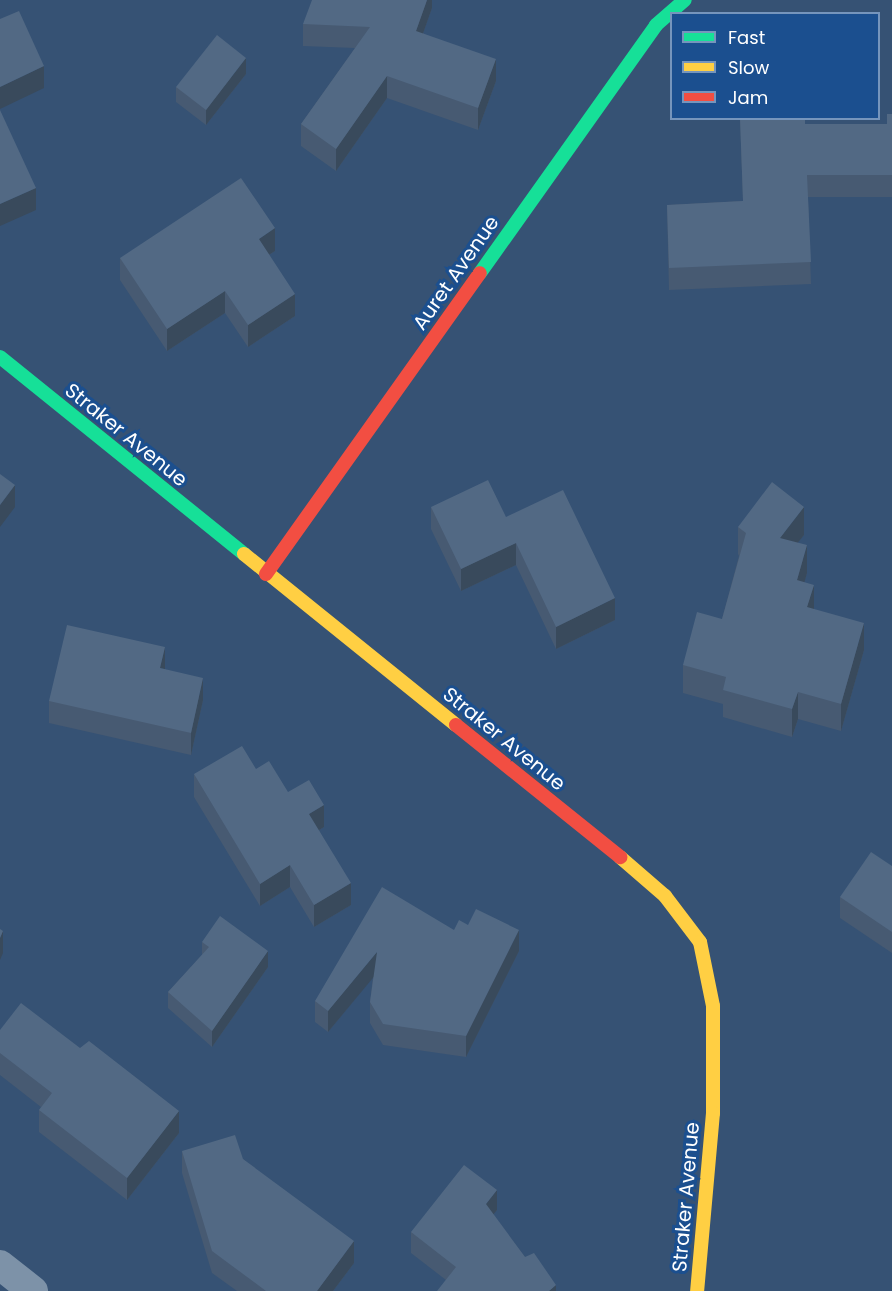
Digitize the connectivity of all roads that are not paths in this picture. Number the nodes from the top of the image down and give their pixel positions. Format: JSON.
{"nodes":[{"id":1,"x":685,"y":0,"type":"edge"},
{"id":2,"x":671,"y":12,"type":"edge"},
{"id":3,"x":670,"y":13,"type":"edge"},
{"id":4,"x":0,"y":357,"type":"edge"},
{"id":5,"x":266,"y":574,"type":"junction"},
{"id":6,"x":0,"y":1265,"type":"edge"},
{"id":7,"x":33,"y":1291,"type":"edge"},
{"id":8,"x":698,"y":1291,"type":"edge"}],
"edges":[{"from":1,"to":2,"type":"street","name":"Auret Avenue"},
{"from":3,"to":5,"type":"street","name":"Auret Avenue"},
{"from":4,"to":5,"type":"street","name":"Straker Avenue"},
{"from":5,"to":8,"type":"street","name":"Straker Avenue"},
{"from":6,"to":7,"type":"street"}]}
